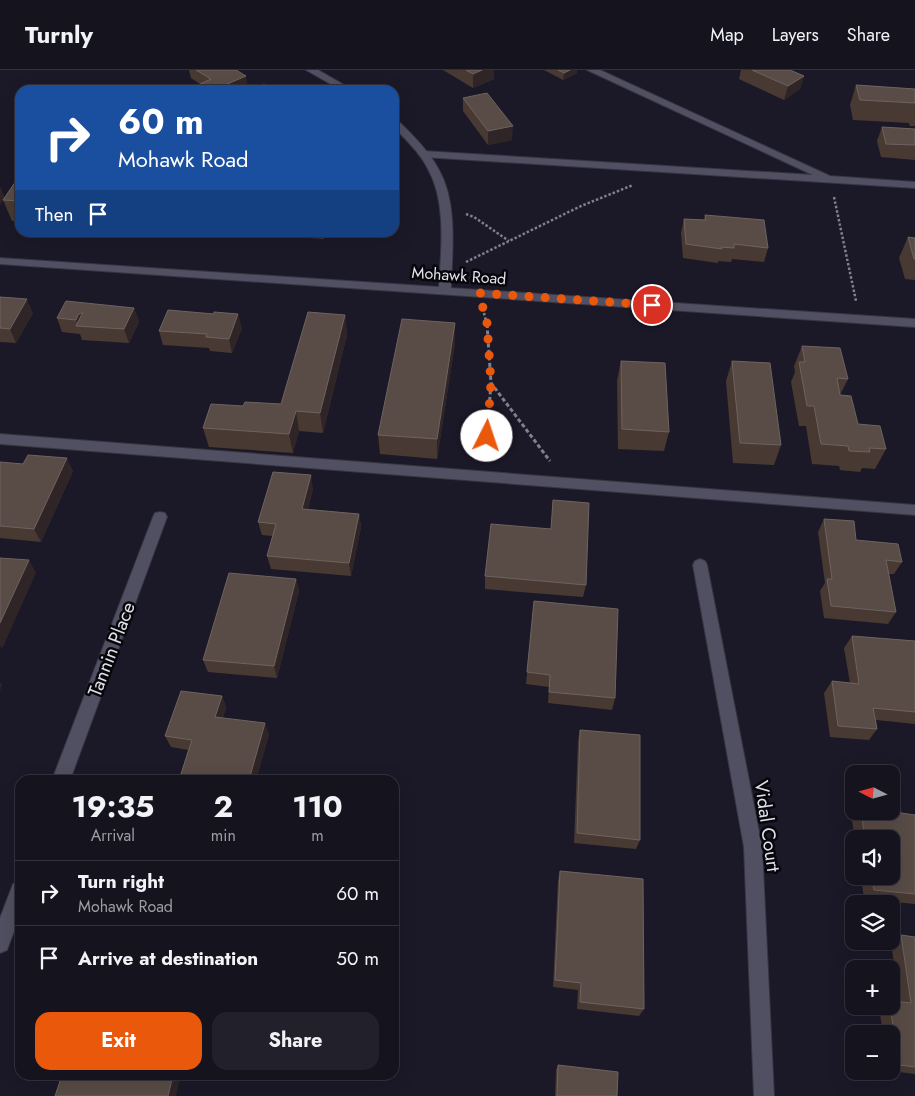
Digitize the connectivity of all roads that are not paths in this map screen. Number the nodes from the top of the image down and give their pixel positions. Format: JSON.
{"nodes":[{"id":1,"x":311,"y":70,"type":"edge"},
{"id":2,"x":592,"y":70,"type":"edge"},
{"id":3,"x":339,"y":85,"type":"edge"},
{"id":4,"x":399,"y":128,"type":"edge"},
{"id":5,"x":422,"y":154,"type":"junction"},
{"id":6,"x":831,"y":180,"type":"junction"},
{"id":7,"x":915,"y":185,"type":"edge"},
{"id":8,"x":0,"y":261,"type":"edge"},
{"id":9,"x":445,"y":290,"type":"junction"},
{"id":10,"x":915,"y":323,"type":"edge"},
{"id":11,"x":0,"y":439,"type":"edge"},
{"id":12,"x":915,"y":510,"type":"edge"},
{"id":13,"x":160,"y":517,"type":"dead end"},
{"id":14,"x":700,"y":566,"type":"dead end"},
{"id":15,"x":63,"y":775,"type":"edge"},
{"id":16,"x":15,"y":903,"type":"edge"},
{"id":17,"x":0,"y":943,"type":"edge"},
{"id":18,"x":764,"y":1096,"type":"edge"}],
"edges":[{"from":1,"to":3,"type":"street"},
{"from":2,"to":6,"type":"street"},
{"from":4,"to":5,"type":"street"},
{"from":5,"to":6,"type":"street"},
{"from":5,"to":9,"type":"street"},
{"from":6,"to":7,"type":"street"},
{"from":8,"to":9,"type":"street","name":"Mohawk Road"},
{"from":9,"to":10,"type":"street","name":"Mohawk Road"},
{"from":11,"to":12,"type":"street"},
{"from":13,"to":15,"type":"street","name":"Tannin Place"},
{"from":14,"to":18,"type":"street","name":"Vidal Court"},
{"from":16,"to":17,"type":"street"}]}
